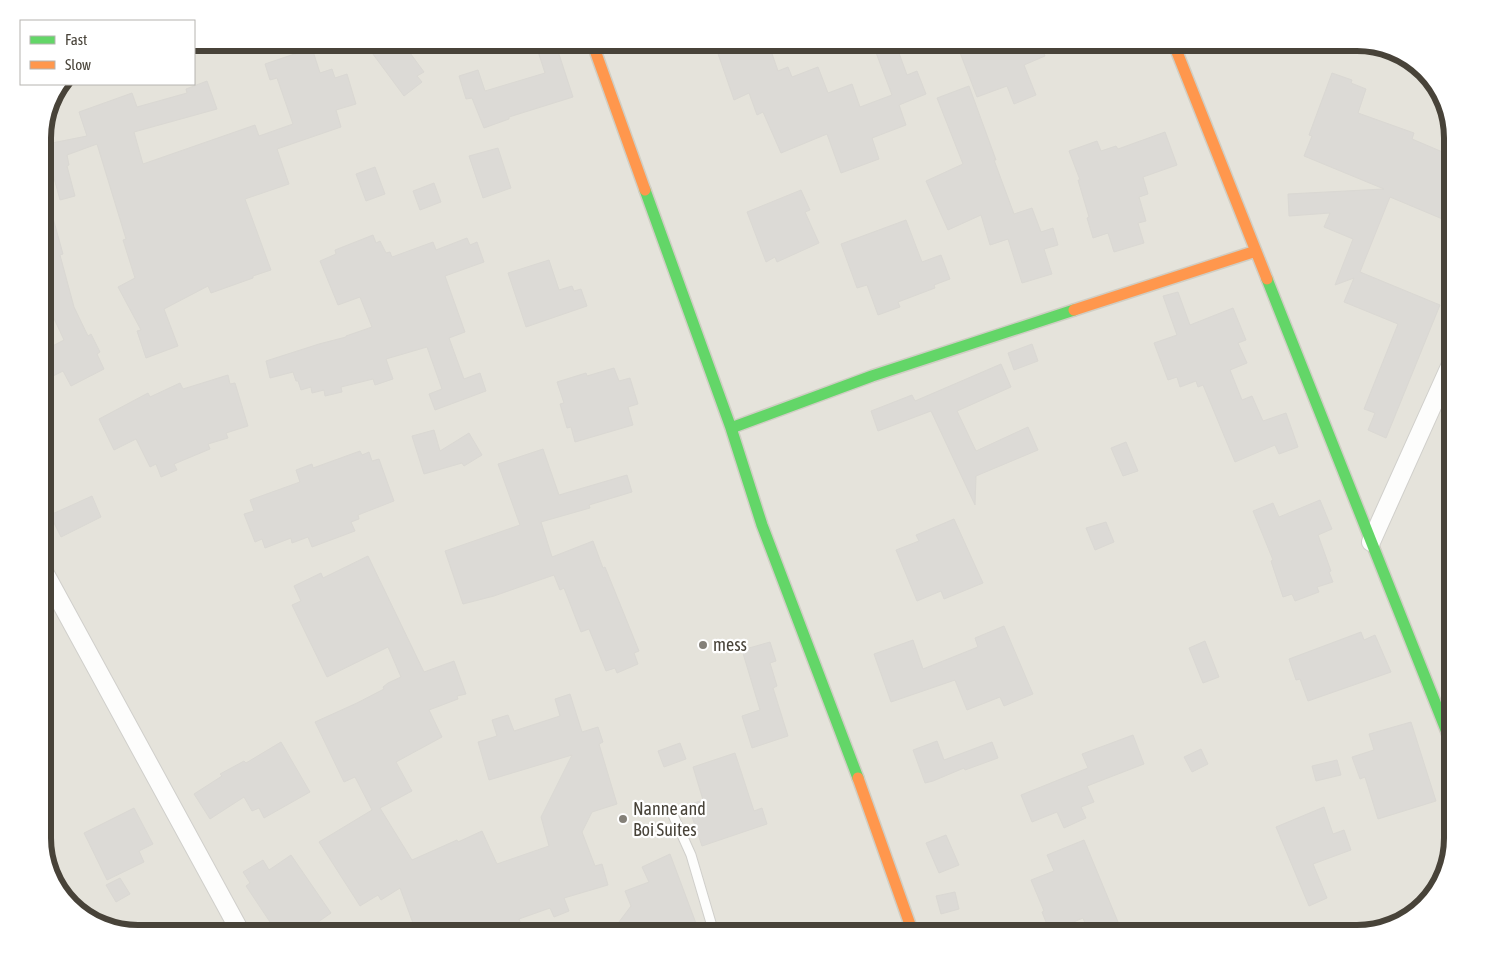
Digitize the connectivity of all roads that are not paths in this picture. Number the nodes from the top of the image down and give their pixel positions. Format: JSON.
{"nodes":[{"id":1,"x":595,"y":51,"type":"edge"},
{"id":2,"x":1177,"y":51,"type":"edge"},
{"id":3,"x":1256,"y":251,"type":"junction"},
{"id":4,"x":1444,"y":380,"type":"edge"},
{"id":5,"x":731,"y":428,"type":"junction"},
{"id":6,"x":1371,"y":542,"type":"junction"},
{"id":7,"x":51,"y":585,"type":"edge"},
{"id":8,"x":1444,"y":719,"type":"edge"},
{"id":9,"x":673,"y":815,"type":"dead end"},
{"id":10,"x":236,"y":925,"type":"edge"},
{"id":11,"x":711,"y":925,"type":"edge"},
{"id":12,"x":911,"y":925,"type":"edge"}],
"edges":[{"from":1,"to":5,"type":"street"},
{"from":2,"to":3,"type":"street"},
{"from":3,"to":5,"type":"street"},
{"from":3,"to":6,"type":"street"},
{"from":4,"to":6,"type":"street"},
{"from":5,"to":12,"type":"street"},
{"from":6,"to":8,"type":"street"},
{"from":7,"to":10,"type":"street"},
{"from":9,"to":11,"type":"lane"}]}
